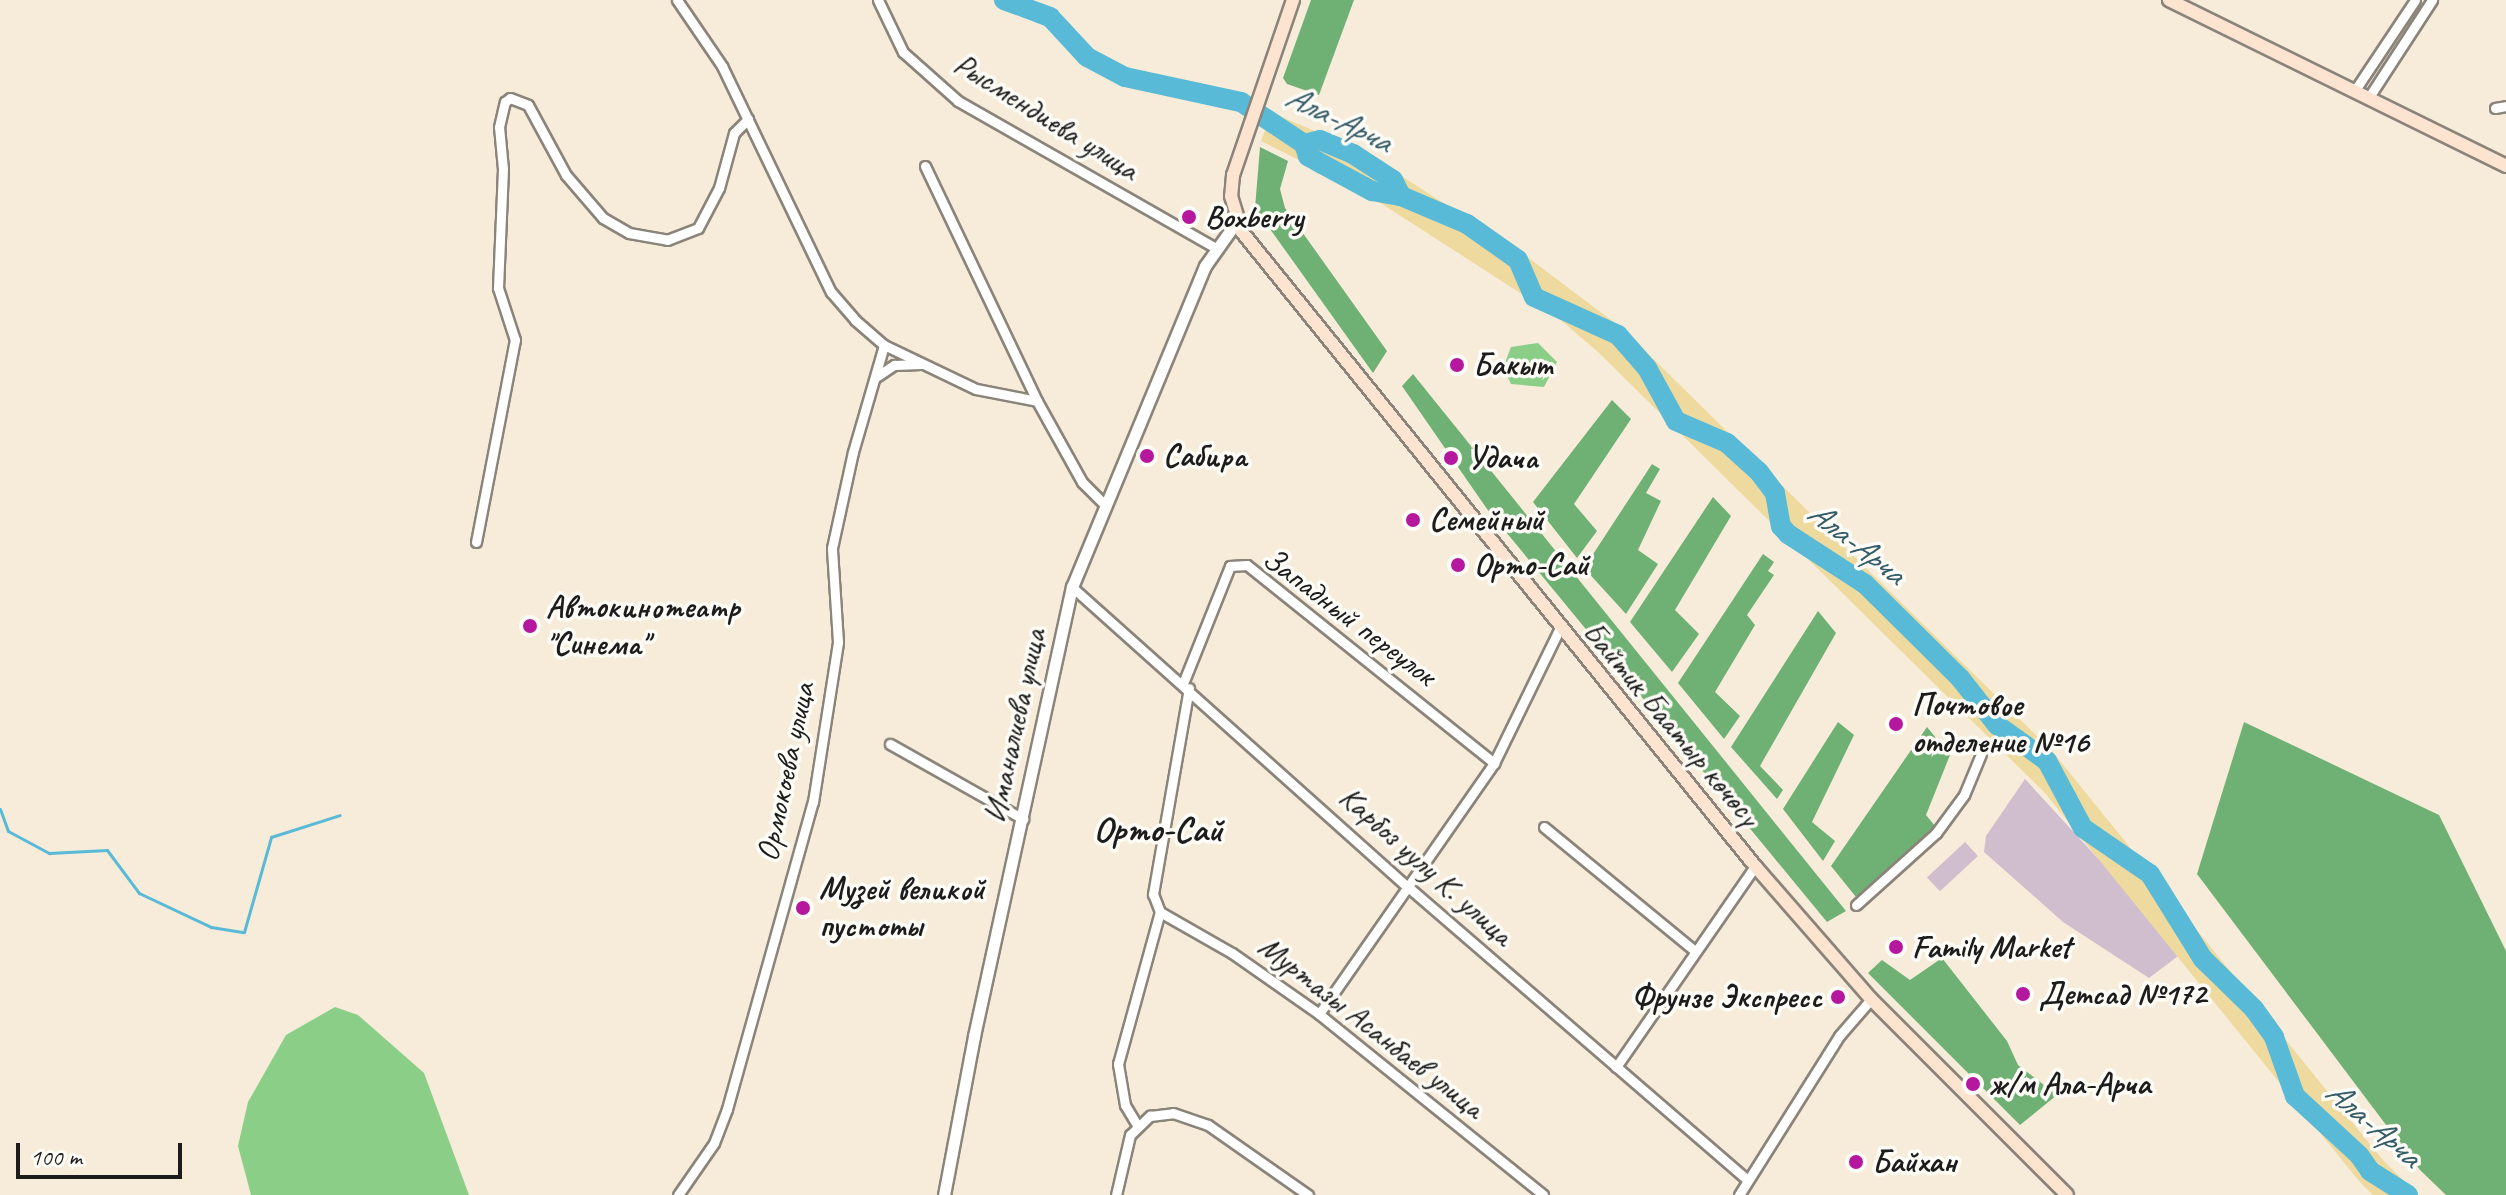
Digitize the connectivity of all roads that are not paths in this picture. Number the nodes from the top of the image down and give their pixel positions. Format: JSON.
{"nodes":[{"id":1,"x":677,"y":0,"type":"edge"},
{"id":2,"x":878,"y":0,"type":"edge"},
{"id":3,"x":1293,"y":0,"type":"edge"},
{"id":4,"x":2169,"y":0,"type":"edge"},
{"id":5,"x":2415,"y":0,"type":"edge"},
{"id":6,"x":2432,"y":0,"type":"edge"},
{"id":7,"x":2355,"y":90,"type":"junction"},
{"id":8,"x":2369,"y":97,"type":"junction"},
{"id":9,"x":2506,"y":106,"type":"edge"},
{"id":10,"x":2495,"y":108,"type":"dead end"},
{"id":11,"x":748,"y":119,"type":"junction"},
{"id":12,"x":925,"y":166,"type":"dead end"},
{"id":13,"x":2506,"y":166,"type":"edge"},
{"id":14,"x":1237,"y":221,"type":"junction"},
{"id":15,"x":1216,"y":248,"type":"junction"},
{"id":16,"x":884,"y":345,"type":"junction"},
{"id":17,"x":925,"y":364,"type":"junction"},
{"id":18,"x":876,"y":378,"type":"junction"},
{"id":19,"x":1037,"y":401,"type":"junction"},
{"id":20,"x":1104,"y":504,"type":"junction"},
{"id":21,"x":476,"y":542,"type":"dead end"},
{"id":22,"x":1072,"y":587,"type":"junction"},
{"id":23,"x":1559,"y":630,"type":"junction"},
{"id":24,"x":1186,"y":685,"type":"junction"},
{"id":25,"x":890,"y":744,"type":"dead end"},
{"id":26,"x":1981,"y":754,"type":"dead end"},
{"id":27,"x":1494,"y":763,"type":"junction"},
{"id":28,"x":1023,"y":819,"type":"junction"},
{"id":29,"x":1544,"y":827,"type":"dead end"},
{"id":30,"x":1755,"y":866,"type":"junction"},
{"id":31,"x":1407,"y":886,"type":"junction"},
{"id":32,"x":1856,"y":905,"type":"dead end"},
{"id":33,"x":1160,"y":912,"type":"junction"},
{"id":34,"x":1694,"y":950,"type":"junction"},
{"id":35,"x":1871,"y":999,"type":"junction"},
{"id":36,"x":1319,"y":1014,"type":"junction"},
{"id":37,"x":1616,"y":1067,"type":"junction"},
{"id":38,"x":1137,"y":1125,"type":"junction"},
{"id":39,"x":1748,"y":1180,"type":"junction"},
{"id":40,"x":678,"y":1195,"type":"edge"},
{"id":41,"x":944,"y":1195,"type":"edge"},
{"id":42,"x":1116,"y":1195,"type":"edge"},
{"id":43,"x":1308,"y":1195,"type":"edge"},
{"id":44,"x":1543,"y":1195,"type":"edge"},
{"id":45,"x":1739,"y":1195,"type":"edge"},
{"id":46,"x":2067,"y":1195,"type":"edge"}],
"edges":[{"from":1,"to":11,"type":"street"},
{"from":2,"to":15,"type":"street","name":"Рысмендиева улица"},
{"from":3,"to":14,"type":"main road"},
{"from":4,"to":7,"type":"main road"},
{"from":5,"to":7,"type":"street"},
{"from":6,"to":8,"type":"street"},
{"from":7,"to":8,"type":"main road"},
{"from":8,"to":13,"type":"main road"},
{"from":9,"to":10,"type":"street"},
{"from":11,"to":16,"type":"street"},
{"from":11,"to":21,"type":"street"},
{"from":12,"to":19,"type":"street"},
{"from":14,"to":15,"type":"street","name":"Иманалиева улица"},
{"from":14,"to":23,"type":"main road","name":"Байтик Баатыр көчөсү"},
{"from":15,"to":20,"type":"street","name":"Иманалиева улица"},
{"from":16,"to":17,"type":"street"},
{"from":16,"to":18,"type":"street","name":"Ормокоева улица"},
{"from":17,"to":18,"type":"street"},
{"from":17,"to":19,"type":"street"},
{"from":18,"to":40,"type":"street","name":"Ормокоева улица"},
{"from":19,"to":20,"type":"street"},
{"from":20,"to":22,"type":"street","name":"Иманалиева улица"},
{"from":22,"to":24,"type":"street","name":"Карбоз уулу К. улица"},
{"from":22,"to":28,"type":"street","name":"Иманалиева улица"},
{"from":23,"to":27,"type":"street"},
{"from":23,"to":30,"type":"main road","name":"Байтик Баатыр көчөсү"},
{"from":24,"to":27,"type":"street","name":"Западный переулок"},
{"from":24,"to":31,"type":"street","name":"Карбоз уулу К. улица"},
{"from":24,"to":33,"type":"street"},
{"from":25,"to":28,"type":"street"},
{"from":26,"to":32,"type":"street"},
{"from":27,"to":31,"type":"street"},
{"from":28,"to":41,"type":"street","name":"Иманалиева улица"},
{"from":29,"to":34,"type":"street"},
{"from":30,"to":34,"type":"street"},
{"from":30,"to":35,"type":"main road","name":"Байтик Баатыр көчөсү"},
{"from":31,"to":36,"type":"street"},
{"from":31,"to":37,"type":"street","name":"Карбоз уулу К. улица"},
{"from":33,"to":36,"type":"street","name":"Муртазы Асанбаев улица"},
{"from":33,"to":38,"type":"street"},
{"from":34,"to":37,"type":"street"},
{"from":35,"to":39,"type":"street"},
{"from":35,"to":46,"type":"main road","name":"Байтик Баатыр көчөсү"},
{"from":36,"to":44,"type":"street","name":"Муртазы Асанбаев улица"},
{"from":37,"to":39,"type":"street","name":"Карбоз уулу К. улица"},
{"from":38,"to":42,"type":"street"},
{"from":38,"to":43,"type":"street"},
{"from":39,"to":45,"type":"street"}]}
